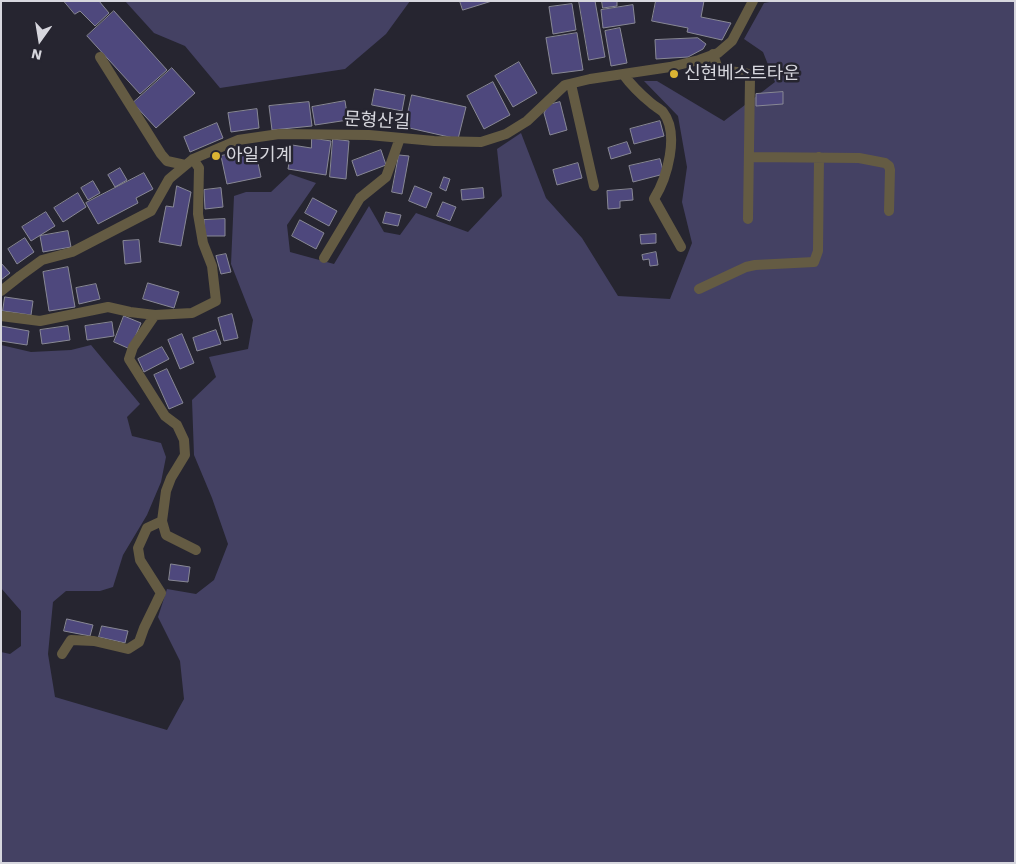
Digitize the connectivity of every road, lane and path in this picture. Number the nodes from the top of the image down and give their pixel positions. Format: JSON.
{"nodes":[{"id":1,"x":752,"y":1,"type":"edge"},
{"id":2,"x":713,"y":54,"type":"junction"},
{"id":3,"x":100,"y":56,"type":"dead end"},
{"id":4,"x":623,"y":74,"type":"junction"},
{"id":5,"x":571,"y":84,"type":"junction"},
{"id":6,"x":400,"y":138,"type":"junction"},
{"id":7,"x":749,"y":157,"type":"junction"},
{"id":8,"x":819,"y":157,"type":"junction"},
{"id":9,"x":189,"y":162,"type":"junction"},
{"id":10,"x":594,"y":186,"type":"dead end"},
{"id":11,"x":889,"y":211,"type":"dead end"},
{"id":12,"x":748,"y":220,"type":"dead end"},
{"id":13,"x":681,"y":247,"type":"dead end"},
{"id":14,"x":324,"y":258,"type":"dead end"},
{"id":15,"x":699,"y":289,"type":"dead end"},
{"id":16,"x":1,"y":292,"type":"edge"},
{"id":17,"x":155,"y":315,"type":"junction"},
{"id":18,"x":1,"y":316,"type":"edge"},
{"id":19,"x":162,"y":521,"type":"junction"},
{"id":20,"x":196,"y":550,"type":"dead end"},
{"id":21,"x":62,"y":654,"type":"dead end"}],
"edges":[{"from":1,"to":2,"type":"street","name":"문형산길"},
{"from":2,"to":4,"type":"street","name":"문형산길"},
{"from":2,"to":7,"type":"street"},
{"from":3,"to":9,"type":"street"},
{"from":4,"to":5,"type":"street","name":"문형산길"},
{"from":4,"to":13,"type":"street"},
{"from":5,"to":6,"type":"street","name":"문형산길"},
{"from":5,"to":10,"type":"street"},
{"from":6,"to":9,"type":"street","name":"문형산길"},
{"from":6,"to":14,"type":"street"},
{"from":7,"to":8,"type":"street"},
{"from":7,"to":12,"type":"street"},
{"from":8,"to":11,"type":"street"},
{"from":8,"to":15,"type":"street"},
{"from":9,"to":16,"type":"street","name":"문형산길"},
{"from":9,"to":17,"type":"street"},
{"from":17,"to":18,"type":"street"},
{"from":17,"to":19,"type":"street"},
{"from":19,"to":20,"type":"street"},
{"from":19,"to":21,"type":"street"}]}
